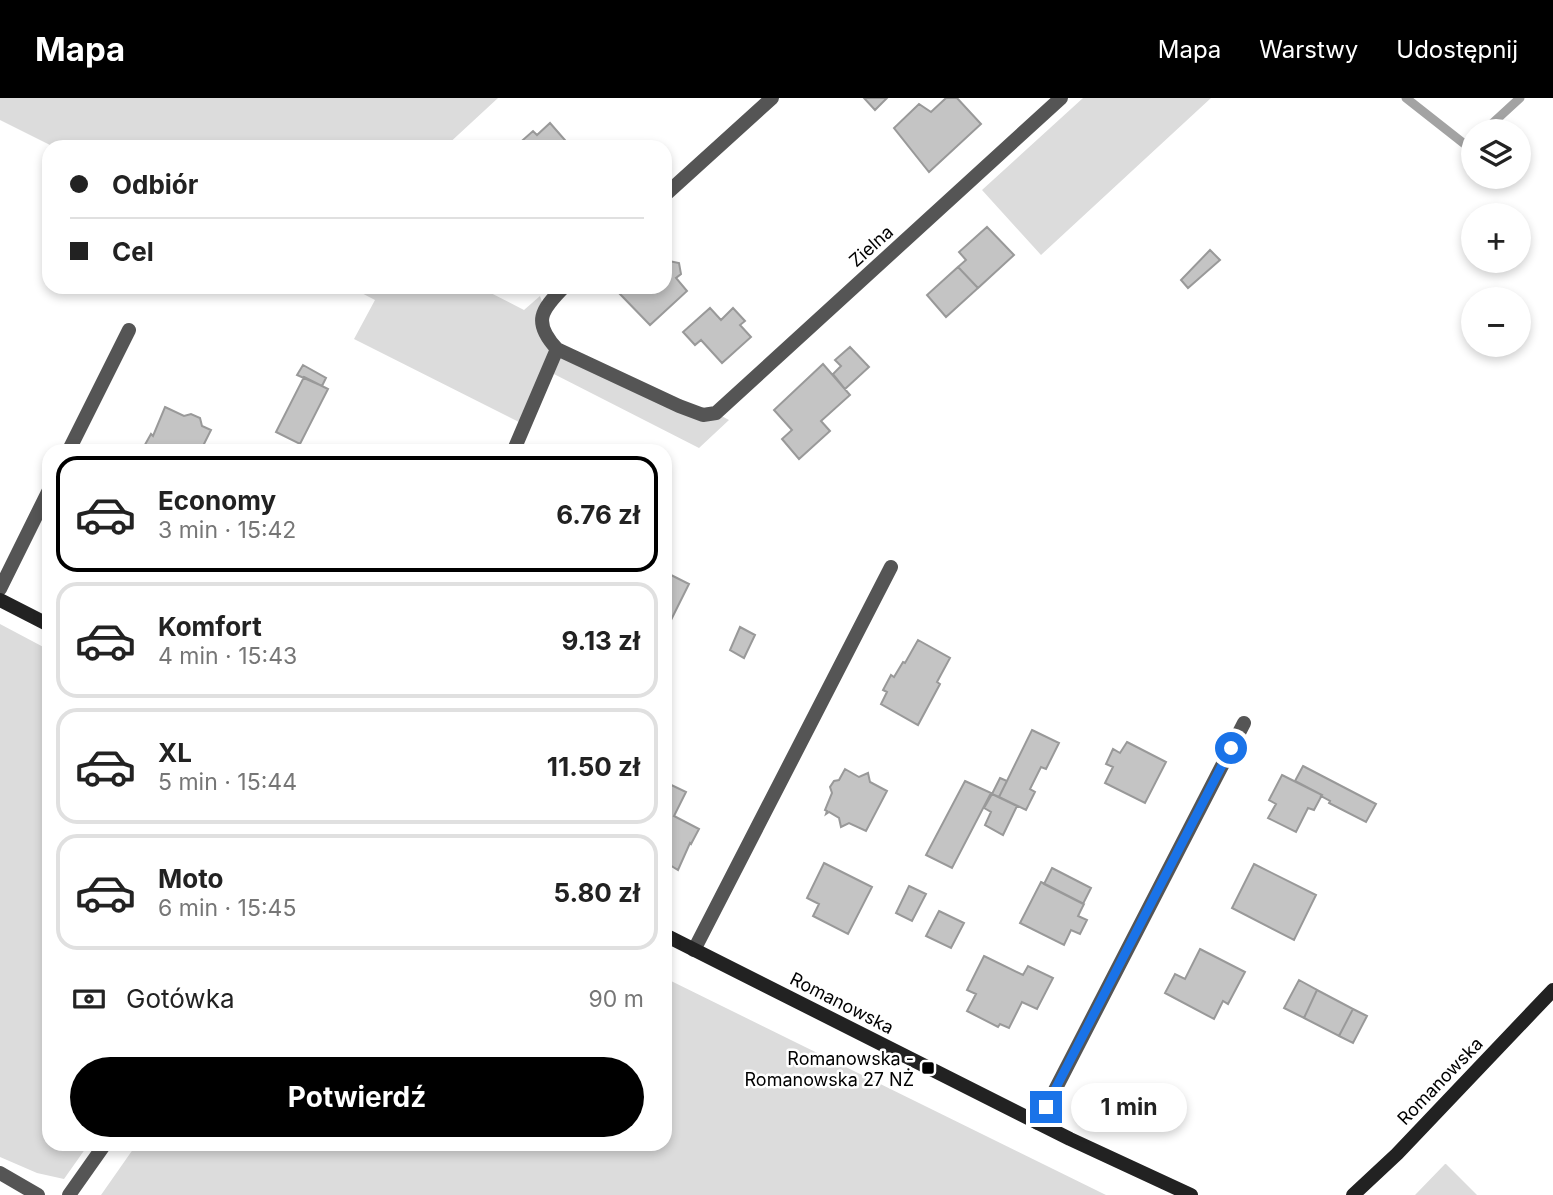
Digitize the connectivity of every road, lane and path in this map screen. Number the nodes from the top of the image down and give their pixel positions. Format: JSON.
{"nodes":[{"id":1,"x":772,"y":98,"type":"edge"},
{"id":2,"x":1061,"y":98,"type":"edge"},
{"id":3,"x":672,"y":189,"type":"edge"},
{"id":4,"x":557,"y":294,"type":"edge"},
{"id":5,"x":129,"y":330,"type":"dead end"},
{"id":6,"x":557,"y":349,"type":"junction"},
{"id":7,"x":72,"y":444,"type":"edge"},
{"id":8,"x":516,"y":444,"type":"edge"},
{"id":9,"x":42,"y":504,"type":"edge"},
{"id":10,"x":891,"y":567,"type":"dead end"},
{"id":11,"x":0,"y":589,"type":"edge"},
{"id":12,"x":0,"y":600,"type":"edge"},
{"id":13,"x":42,"y":621,"type":"edge"},
{"id":14,"x":1244,"y":723,"type":"dead end"},
{"id":15,"x":672,"y":939,"type":"edge"},
{"id":16,"x":694,"y":950,"type":"junction"},
{"id":17,"x":1553,"y":990,"type":"edge"},
{"id":18,"x":1038,"y":1123,"type":"junction"},
{"id":19,"x":100,"y":1151,"type":"edge"},
{"id":20,"x":0,"y":1173,"type":"edge"},
{"id":21,"x":38,"y":1195,"type":"edge"},
{"id":22,"x":69,"y":1195,"type":"edge"},
{"id":23,"x":1191,"y":1195,"type":"edge"},
{"id":24,"x":1353,"y":1195,"type":"edge"}],
"edges":[{"from":1,"to":3,"type":"street"},
{"from":2,"to":6,"type":"street","name":"Zielna"},
{"from":4,"to":6,"type":"street"},
{"from":5,"to":7,"type":"street"},
{"from":6,"to":8,"type":"street"},
{"from":9,"to":11,"type":"street"},
{"from":10,"to":16,"type":"street"},
{"from":12,"to":13,"type":"street"},
{"from":14,"to":18,"type":"street"},
{"from":15,"to":16,"type":"street","name":"Romanowska"},
{"from":16,"to":18,"type":"street","name":"Romanowska"},
{"from":17,"to":24,"type":"street","name":"Romanowska"},
{"from":18,"to":23,"type":"street","name":"Romanowska"},
{"from":19,"to":22,"type":"street"},
{"from":20,"to":21,"type":"street"}]}
